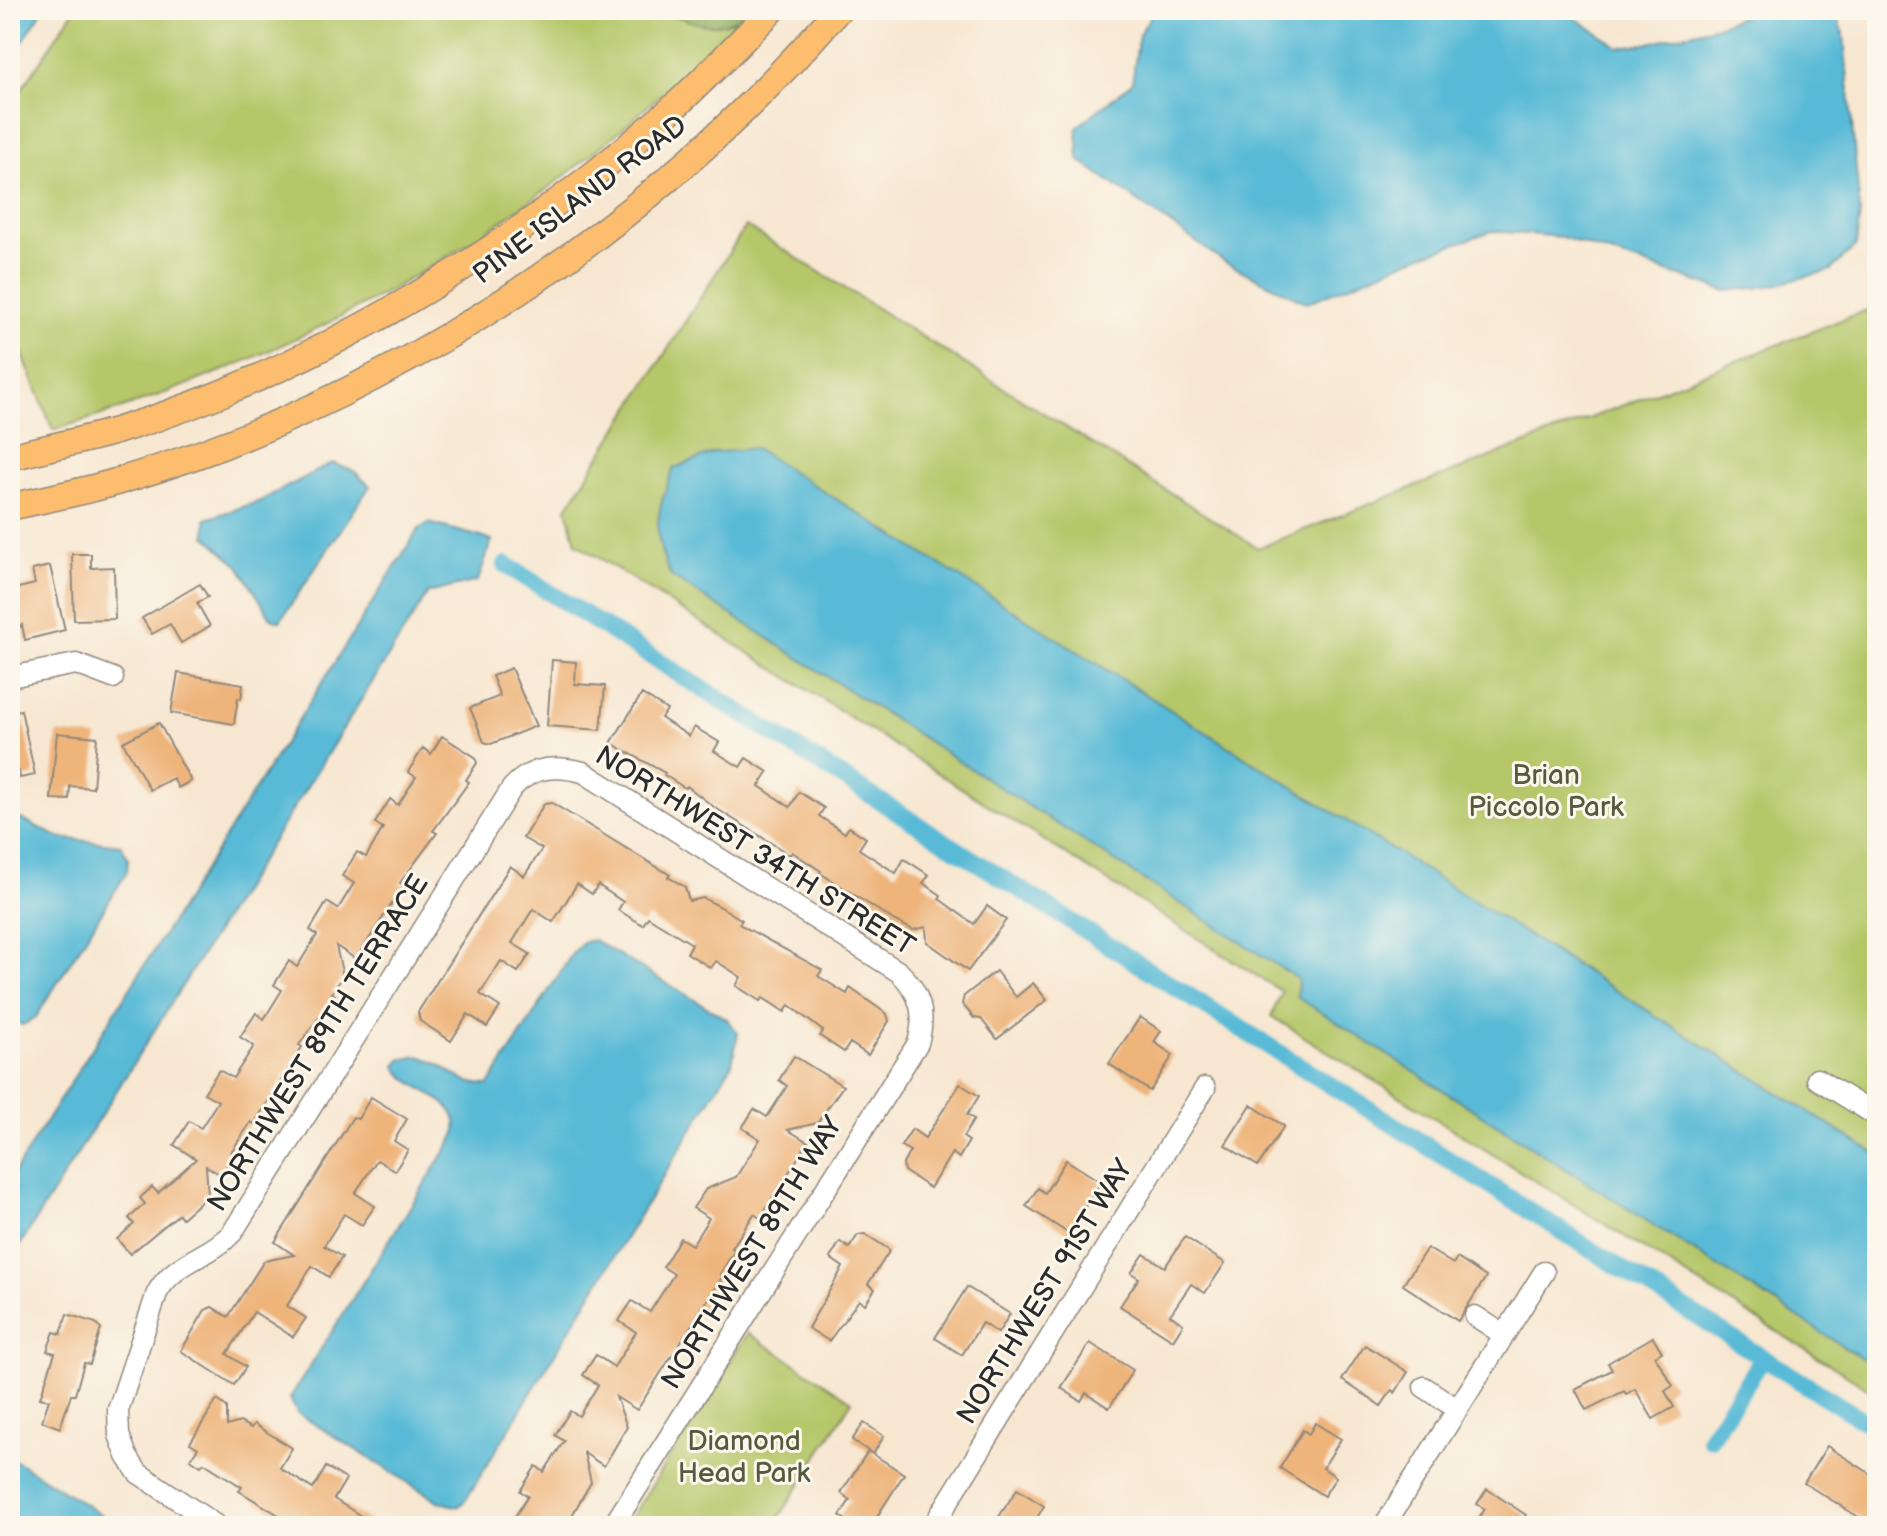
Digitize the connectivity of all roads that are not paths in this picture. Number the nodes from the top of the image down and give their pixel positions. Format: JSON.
{"nodes":[{"id":1,"x":772,"y":10,"type":"edge"},
{"id":2,"x":838,"y":10,"type":"edge"},
{"id":3,"x":10,"y":457,"type":"edge"},
{"id":4,"x":10,"y":507,"type":"edge"},
{"id":5,"x":10,"y":677,"type":"edge"},
{"id":6,"x":113,"y":678,"type":"dead end"},
{"id":7,"x":544,"y":768,"type":"joint"},
{"id":8,"x":922,"y":1004,"type":"joint"},
{"id":9,"x":1817,"y":1079,"type":"dead end"},
{"id":10,"x":1205,"y":1088,"type":"dead end"},
{"id":11,"x":1877,"y":1116,"type":"edge"},
{"id":12,"x":1544,"y":1272,"type":"dead end"},
{"id":13,"x":1475,"y":1316,"type":"dead end"},
{"id":14,"x":1504,"y":1335,"type":"junction"},
{"id":15,"x":1424,"y":1387,"type":"dead end"},
{"id":16,"x":1457,"y":1409,"type":"junction"},
{"id":17,"x":217,"y":1526,"type":"edge"},
{"id":18,"x":613,"y":1526,"type":"edge"},
{"id":19,"x":933,"y":1526,"type":"edge"},
{"id":20,"x":1384,"y":1526,"type":"edge"}],
"edges":[{"from":1,"to":3,"type":"main road","name":"PINE ISLAND ROAD"},
{"from":2,"to":4,"type":"main road","name":"PINE ISLAND ROAD"},
{"from":5,"to":6,"type":"street"},
{"from":7,"to":8,"type":"street","name":"NORTHWEST 34TH STREET"},
{"from":7,"to":17,"type":"street","name":"NORTHWEST 89TH TERRACE"},
{"from":8,"to":18,"type":"street","name":"NORTHWEST 89TH WAY"},
{"from":9,"to":11,"type":"street"},
{"from":10,"to":19,"type":"street","name":"NORTHWEST 91ST WAY"},
{"from":12,"to":14,"type":"street"},
{"from":13,"to":14,"type":"street"},
{"from":14,"to":16,"type":"street"},
{"from":15,"to":16,"type":"street"},
{"from":16,"to":20,"type":"street"}]}
